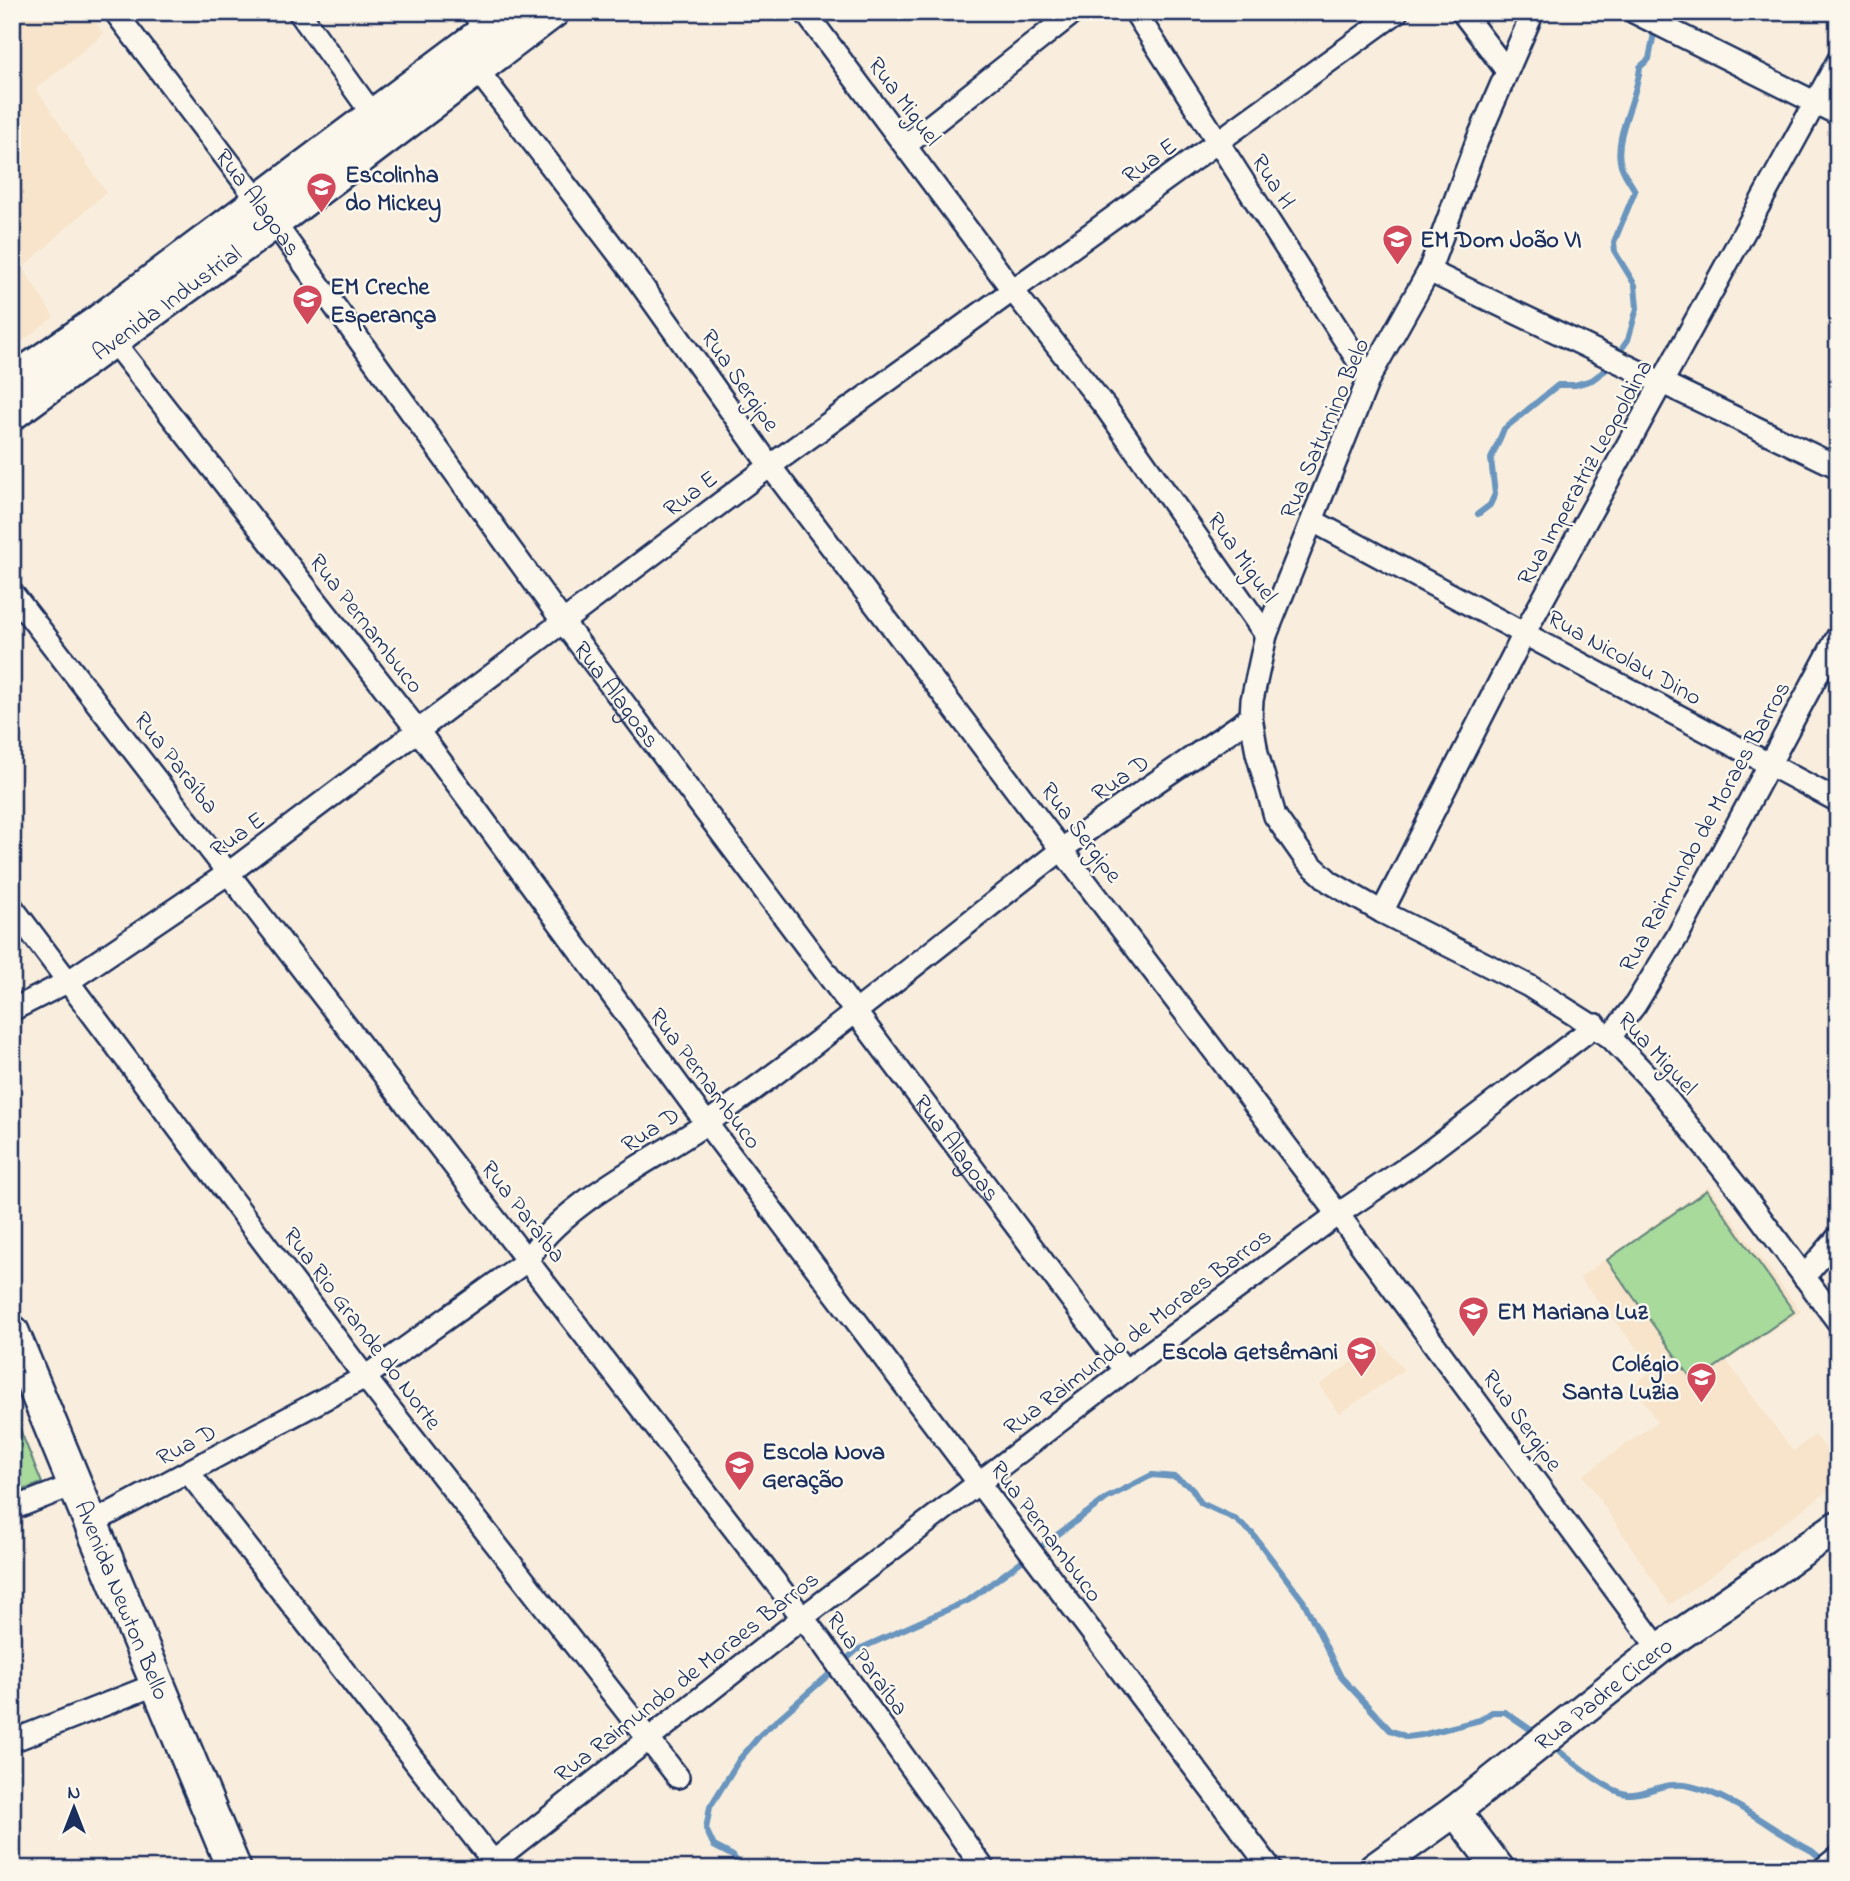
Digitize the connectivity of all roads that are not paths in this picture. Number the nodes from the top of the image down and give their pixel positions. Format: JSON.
{"nodes":[{"id":1,"x":115,"y":12,"type":"edge"},
{"id":2,"x":299,"y":12,"type":"edge"},
{"id":3,"x":509,"y":12,"type":"edge"},
{"id":4,"x":554,"y":12,"type":"edge"},
{"id":5,"x":1074,"y":12,"type":"edge"},
{"id":6,"x":1135,"y":12,"type":"edge"},
{"id":7,"x":1397,"y":12,"type":"edge"},
{"id":8,"x":1462,"y":12,"type":"edge"},
{"id":9,"x":1533,"y":12,"type":"edge"},
{"id":10,"x":812,"y":15,"type":"edge"},
{"id":11,"x":1638,"y":15,"type":"edge"},
{"id":12,"x":479,"y":21,"type":"edge"},
{"id":13,"x":469,"y":60,"type":"junction"},
{"id":14,"x":1838,"y":61,"type":"edge"},
{"id":15,"x":1507,"y":71,"type":"junction"},
{"id":16,"x":1815,"y":103,"type":"junction"},
{"id":17,"x":1838,"y":114,"type":"edge"},
{"id":18,"x":373,"y":115,"type":"junction"},
{"id":19,"x":1218,"y":142,"type":"junction"},
{"id":20,"x":906,"y":145,"type":"junction"},
{"id":21,"x":257,"y":199,"type":"junction"},
{"id":22,"x":274,"y":224,"type":"junction"},
{"id":23,"x":1429,"y":271,"type":"junction"},
{"id":24,"x":1014,"y":292,"type":"junction"},
{"id":25,"x":105,"y":331,"type":"junction"},
{"id":26,"x":1369,"y":378,"type":"junction"},
{"id":27,"x":12,"y":380,"type":"edge"},
{"id":28,"x":1664,"y":382,"type":"junction"},
{"id":29,"x":12,"y":415,"type":"edge"},
{"id":30,"x":770,"y":466,"type":"junction"},
{"id":31,"x":1838,"y":467,"type":"edge"},
{"id":32,"x":1312,"y":521,"type":"junction"},
{"id":33,"x":12,"y":593,"type":"edge"},
{"id":34,"x":563,"y":622,"type":"junction"},
{"id":35,"x":1525,"y":632,"type":"junction"},
{"id":36,"x":1266,"y":635,"type":"junction"},
{"id":37,"x":1838,"y":636,"type":"edge"},
{"id":38,"x":1251,"y":717,"type":"junction"},
{"id":39,"x":419,"y":732,"type":"junction"},
{"id":40,"x":1768,"y":764,"type":"junction"},
{"id":41,"x":1838,"y":800,"type":"edge"},
{"id":42,"x":1063,"y":849,"type":"junction"},
{"id":43,"x":230,"y":872,"type":"junction"},
{"id":44,"x":12,"y":907,"type":"edge"},
{"id":45,"x":1382,"y":912,"type":"junction"},
{"id":46,"x":69,"y":981,"type":"junction"},
{"id":47,"x":12,"y":1010,"type":"edge"},
{"id":48,"x":857,"y":1011,"type":"junction"},
{"id":49,"x":1603,"y":1031,"type":"junction"},
{"id":50,"x":707,"y":1124,"type":"junction"},
{"id":51,"x":1338,"y":1214,"type":"junction"},
{"id":52,"x":1838,"y":1237,"type":"edge"},
{"id":53,"x":528,"y":1260,"type":"junction"},
{"id":54,"x":1804,"y":1277,"type":"junction"},
{"id":55,"x":1838,"y":1322,"type":"edge"},
{"id":56,"x":12,"y":1332,"type":"edge"},
{"id":57,"x":1125,"y":1371,"type":"junction"},
{"id":58,"x":366,"y":1377,"type":"junction"},
{"id":59,"x":189,"y":1473,"type":"junction"},
{"id":60,"x":979,"y":1483,"type":"junction"},
{"id":61,"x":76,"y":1484,"type":"junction"},
{"id":62,"x":12,"y":1509,"type":"edge"},
{"id":63,"x":92,"y":1523,"type":"junction"},
{"id":64,"x":1838,"y":1525,"type":"edge"},
{"id":65,"x":802,"y":1618,"type":"junction"},
{"id":66,"x":1659,"y":1649,"type":"junction"},
{"id":67,"x":157,"y":1684,"type":"junction"},
{"id":68,"x":649,"y":1737,"type":"junction"},
{"id":69,"x":12,"y":1741,"type":"edge"},
{"id":70,"x":678,"y":1777,"type":"dead end"},
{"id":71,"x":1455,"y":1811,"type":"junction"},
{"id":72,"x":1838,"y":1857,"type":"edge"},
{"id":73,"x":492,"y":1866,"type":"edge"},
{"id":74,"x":234,"y":1869,"type":"edge"},
{"id":75,"x":984,"y":1869,"type":"edge"},
{"id":76,"x":1271,"y":1869,"type":"edge"},
{"id":77,"x":1374,"y":1869,"type":"edge"},
{"id":78,"x":1499,"y":1869,"type":"edge"},
{"id":79,"x":1823,"y":1869,"type":"edge"}],
"edges":[{"from":1,"to":21,"type":"street","name":"Rua Alagoas"},
{"from":2,"to":18,"type":"street"},
{"from":3,"to":12,"type":"street","name":"Avenida Industrial"},
{"from":4,"to":13,"type":"street","name":"Avenida Industrial"},
{"from":5,"to":20,"type":"street"},
{"from":6,"to":19,"type":"street","name":"Rua H"},
{"from":7,"to":19,"type":"street","name":"Rua E"},
{"from":8,"to":15,"type":"street"},
{"from":9,"to":15,"type":"street","name":"Rua Saturnino Belo"},
{"from":10,"to":20,"type":"street","name":"Rua Miguel"},
{"from":11,"to":16,"type":"street"},
{"from":12,"to":13,"type":"street","name":"Avenida Industrial"},
{"from":13,"to":18,"type":"street","name":"Avenida Industrial"},
{"from":13,"to":22,"type":"street","name":"Avenida Industrial"},
{"from":13,"to":30,"type":"street","name":"Rua Sergipe"},
{"from":14,"to":16,"type":"street","name":"Rua Imperatriz Leopoldina"},
{"from":15,"to":23,"type":"street","name":"Rua Saturnino Belo"},
{"from":16,"to":17,"type":"street"},
{"from":16,"to":28,"type":"street","name":"Rua Imperatriz Leopoldina"},
{"from":18,"to":21,"type":"street","name":"Avenida Industrial"},
{"from":19,"to":24,"type":"street","name":"Rua E"},
{"from":19,"to":26,"type":"street","name":"Rua H"},
{"from":20,"to":24,"type":"street","name":"Rua Miguel"},
{"from":21,"to":22,"type":"street","name":"Rua Alagoas"},
{"from":21,"to":25,"type":"street","name":"Avenida Industrial"},
{"from":22,"to":25,"type":"street","name":"Avenida Industrial"},
{"from":22,"to":34,"type":"street","name":"Rua Alagoas"},
{"from":23,"to":26,"type":"street","name":"Rua Saturnino Belo"},
{"from":23,"to":28,"type":"street"},
{"from":24,"to":30,"type":"street","name":"Rua E"},
{"from":24,"to":36,"type":"street","name":"Rua Miguel"},
{"from":25,"to":27,"type":"street","name":"Avenida Industrial"},
{"from":25,"to":29,"type":"street","name":"Avenida Industrial"},
{"from":25,"to":39,"type":"street","name":"Rua Pernambuco"},
{"from":26,"to":32,"type":"street","name":"Rua Saturnino Belo"},
{"from":28,"to":31,"type":"street"},
{"from":28,"to":35,"type":"street","name":"Rua Imperatriz Leopoldina"},
{"from":30,"to":34,"type":"street","name":"Rua E"},
{"from":30,"to":42,"type":"street","name":"Rua Sergipe"},
{"from":32,"to":35,"type":"street","name":"Rua Nicolau Dino"},
{"from":32,"to":36,"type":"street","name":"Rua Saturnino Belo"},
{"from":33,"to":43,"type":"street","name":"Rua Paraíba"},
{"from":34,"to":39,"type":"street","name":"Rua E"},
{"from":34,"to":48,"type":"street","name":"Rua Alagoas"},
{"from":35,"to":40,"type":"street","name":"Rua Nicolau Dino"},
{"from":35,"to":45,"type":"street","name":"Rua Imperatriz Leopoldina"},
{"from":36,"to":38,"type":"street","name":"Rua Miguel"},
{"from":37,"to":40,"type":"street","name":"Rua Raimundo de Moraes Barros"},
{"from":38,"to":42,"type":"street","name":"Rua D"},
{"from":38,"to":45,"type":"street","name":"Rua Miguel"},
{"from":39,"to":43,"type":"street","name":"Rua E"},
{"from":39,"to":50,"type":"street","name":"Rua Pernambuco"},
{"from":40,"to":41,"type":"street","name":"Rua Nicolau Dino"},
{"from":40,"to":49,"type":"street","name":"Rua Raimundo de Moraes Barros"},
{"from":42,"to":48,"type":"street","name":"Rua D"},
{"from":42,"to":51,"type":"street","name":"Rua Sergipe"},
{"from":43,"to":46,"type":"street","name":"Rua E"},
{"from":43,"to":53,"type":"street","name":"Rua Paraíba"},
{"from":44,"to":46,"type":"street","name":"Rua Rio Grande do Norte"},
{"from":45,"to":49,"type":"street","name":"Rua Miguel"},
{"from":46,"to":47,"type":"street","name":"Rua E"},
{"from":46,"to":58,"type":"street","name":"Rua Rio Grande do Norte"},
{"from":48,"to":50,"type":"street","name":"Rua D"},
{"from":48,"to":57,"type":"street","name":"Rua Alagoas"},
{"from":49,"to":51,"type":"street","name":"Rua Raimundo de Moraes Barros"},
{"from":49,"to":54,"type":"street","name":"Rua Miguel"},
{"from":50,"to":53,"type":"street","name":"Rua D"},
{"from":50,"to":60,"type":"street","name":"Rua Pernambuco"},
{"from":51,"to":57,"type":"street","name":"Rua Raimundo de Moraes Barros"},
{"from":51,"to":66,"type":"street","name":"Rua Sergipe"},
{"from":52,"to":54,"type":"street"},
{"from":53,"to":58,"type":"street","name":"Rua D"},
{"from":53,"to":65,"type":"street","name":"Rua Paraíba"},
{"from":54,"to":55,"type":"street","name":"Rua Miguel"},
{"from":56,"to":61,"type":"main road","name":"Avenida Newton Bello"},
{"from":57,"to":60,"type":"street","name":"Rua Raimundo de Moraes Barros"},
{"from":58,"to":59,"type":"street","name":"Rua D"},
{"from":58,"to":68,"type":"street","name":"Rua Rio Grande do Norte"},
{"from":59,"to":63,"type":"street","name":"Rua D"},
{"from":59,"to":73,"type":"street"},
{"from":60,"to":65,"type":"street","name":"Rua Raimundo de Moraes Barros"},
{"from":60,"to":76,"type":"street","name":"Rua Pernambuco"},
{"from":61,"to":62,"type":"street"},
{"from":61,"to":63,"type":"main road","name":"Avenida Newton Bello"},
{"from":63,"to":67,"type":"main road","name":"Avenida Newton Bello"},
{"from":64,"to":66,"type":"street","name":"Rua Padre Cicero"},
{"from":65,"to":68,"type":"street","name":"Rua Raimundo de Moraes Barros"},
{"from":65,"to":75,"type":"street","name":"Rua Paraíba"},
{"from":66,"to":71,"type":"street","name":"Rua Padre Cicero"},
{"from":67,"to":69,"type":"street"},
{"from":67,"to":74,"type":"main road","name":"Avenida Newton Bello"},
{"from":68,"to":70,"type":"street","name":"Rua Rio Grande do Norte"},
{"from":68,"to":73,"type":"street","name":"Rua Raimundo de Moraes Barros"},
{"from":71,"to":77,"type":"street","name":"Rua Padre Cicero"},
{"from":71,"to":78,"type":"street"},
{"from":72,"to":79,"type":"street"}]}
